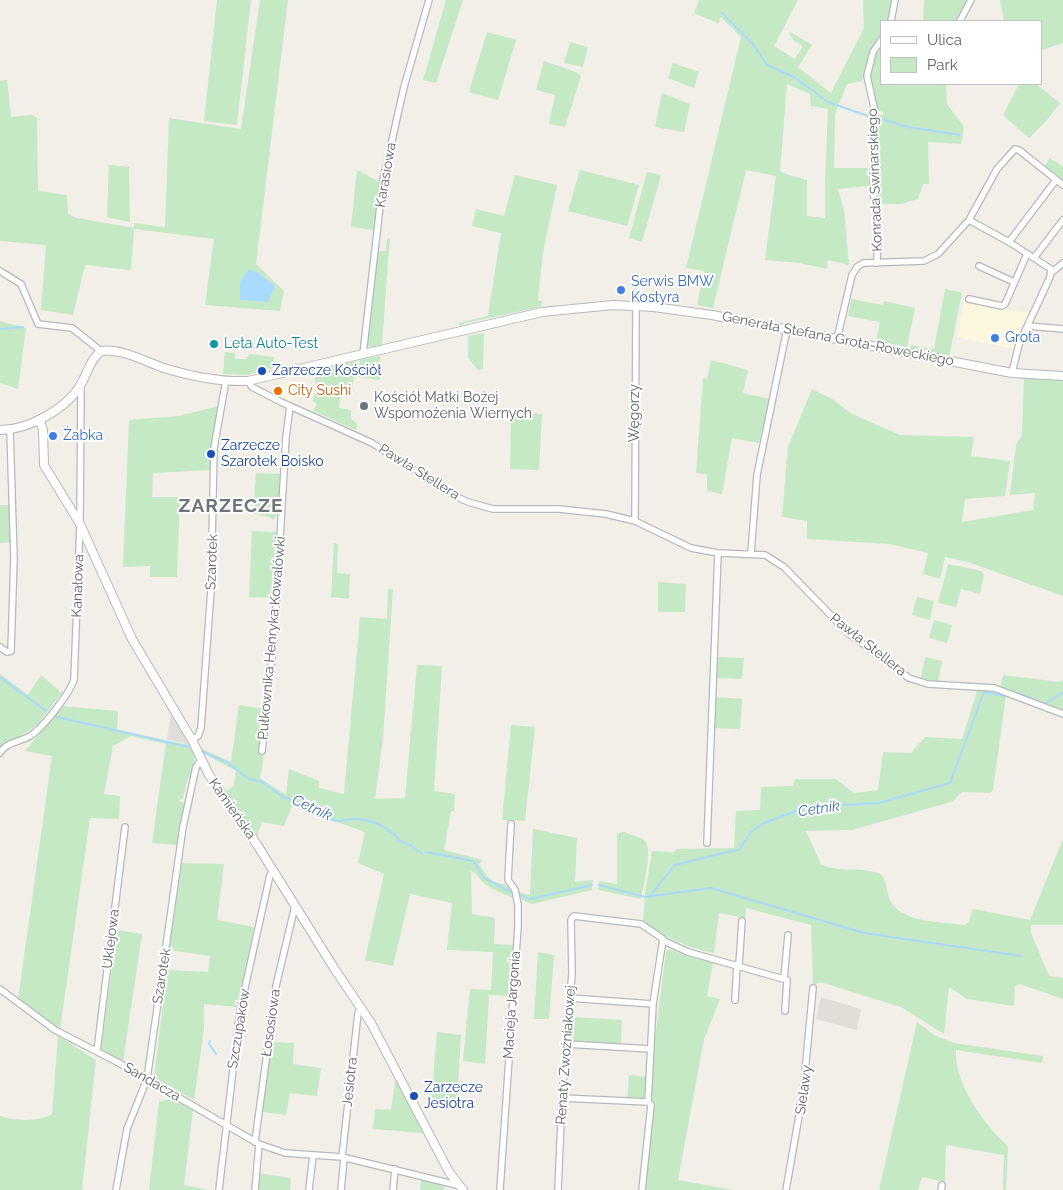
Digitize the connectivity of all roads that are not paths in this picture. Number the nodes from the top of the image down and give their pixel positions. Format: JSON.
{"nodes":[{"id":1,"x":429,"y":0,"type":"edge"},
{"id":2,"x":895,"y":0,"type":"edge"},
{"id":3,"x":972,"y":0,"type":"edge"},
{"id":4,"x":891,"y":20,"type":"edge"},
{"id":5,"x":961,"y":20,"type":"edge"},
{"id":6,"x":880,"y":45,"type":"edge"},
{"id":7,"x":1056,"y":180,"type":"junction"},
{"id":8,"x":1063,"y":185,"type":"edge"},
{"id":9,"x":970,"y":220,"type":"junction"},
{"id":10,"x":1063,"y":220,"type":"edge"},
{"id":11,"x":1009,"y":242,"type":"junction"},
{"id":12,"x":1027,"y":254,"type":"junction"},
{"id":13,"x":1034,"y":258,"type":"junction"},
{"id":14,"x":877,"y":262,"type":"junction"},
{"id":15,"x":1063,"y":264,"type":"edge"},
{"id":16,"x":979,"y":266,"type":"dead end"},
{"id":17,"x":0,"y":271,"type":"edge"},
{"id":18,"x":1051,"y":273,"type":"junction"},
{"id":19,"x":1014,"y":282,"type":"junction"},
{"id":20,"x":969,"y":299,"type":"dead end"},
{"id":21,"x":636,"y":305,"type":"junction"},
{"id":22,"x":1028,"y":326,"type":"junction"},
{"id":23,"x":787,"y":329,"type":"junction"},
{"id":24,"x":1063,"y":329,"type":"edge"},
{"id":25,"x":837,"y":339,"type":"junction"},
{"id":26,"x":100,"y":351,"type":"junction"},
{"id":27,"x":363,"y":354,"type":"junction"},
{"id":28,"x":1012,"y":373,"type":"junction"},
{"id":29,"x":1063,"y":376,"type":"edge"},
{"id":30,"x":226,"y":380,"type":"junction"},
{"id":31,"x":248,"y":380,"type":"junction"},
{"id":32,"x":80,"y":386,"type":"junction"},
{"id":33,"x":290,"y":406,"type":"junction"},
{"id":34,"x":40,"y":421,"type":"junction"},
{"id":35,"x":0,"y":430,"type":"edge"},
{"id":36,"x":10,"y":430,"type":"junction"},
{"id":37,"x":635,"y":521,"type":"junction"},
{"id":38,"x":80,"y":524,"type":"junction"},
{"id":39,"x":718,"y":553,"type":"junction"},
{"id":40,"x":751,"y":553,"type":"junction"},
{"id":41,"x":0,"y":647,"type":"edge"},
{"id":42,"x":1063,"y":714,"type":"edge"},
{"id":43,"x":192,"y":740,"type":"junction"},
{"id":44,"x":262,"y":751,"type":"dead end"},
{"id":45,"x":0,"y":753,"type":"edge"},
{"id":46,"x":201,"y":760,"type":"junction"},
{"id":47,"x":511,"y":824,"type":"dead end"},
{"id":48,"x":124,"y":827,"type":"dead end"},
{"id":49,"x":707,"y":843,"type":"dead end"},
{"id":50,"x":274,"y":870,"type":"junction"},
{"id":51,"x":296,"y":906,"type":"junction"},
{"id":52,"x":742,"y":921,"type":"dead end"},
{"id":53,"x":788,"y":935,"type":"dead end"},
{"id":54,"x":664,"y":941,"type":"junction"},
{"id":55,"x":738,"y":964,"type":"junction"},
{"id":56,"x":784,"y":979,"type":"junction"},
{"id":57,"x":813,"y":988,"type":"dead end"},
{"id":58,"x":0,"y":989,"type":"edge"},
{"id":59,"x":570,"y":998,"type":"junction"},
{"id":60,"x":735,"y":1000,"type":"dead end"},
{"id":61,"x":653,"y":1004,"type":"junction"},
{"id":62,"x":361,"y":1008,"type":"junction"},
{"id":63,"x":785,"y":1011,"type":"dead end"},
{"id":64,"x":566,"y":1044,"type":"junction"},
{"id":65,"x":651,"y":1049,"type":"junction"},
{"id":66,"x":97,"y":1052,"type":"junction"},
{"id":67,"x":147,"y":1079,"type":"junction"},
{"id":68,"x":562,"y":1098,"type":"junction"},
{"id":69,"x":648,"y":1102,"type":"junction"},
{"id":70,"x":228,"y":1125,"type":"junction"},
{"id":71,"x":257,"y":1143,"type":"junction"},
{"id":72,"x":312,"y":1155,"type":"junction"},
{"id":73,"x":343,"y":1158,"type":"junction"},
{"id":74,"x":395,"y":1169,"type":"junction"},
{"id":75,"x":460,"y":1187,"type":"edge"},
{"id":76,"x":116,"y":1190,"type":"edge"},
{"id":77,"x":219,"y":1190,"type":"edge"},
{"id":78,"x":255,"y":1190,"type":"edge"},
{"id":79,"x":309,"y":1190,"type":"edge"},
{"id":80,"x":341,"y":1190,"type":"edge"},
{"id":81,"x":394,"y":1190,"type":"edge"},
{"id":82,"x":500,"y":1190,"type":"edge"},
{"id":83,"x":558,"y":1190,"type":"edge"},
{"id":84,"x":642,"y":1190,"type":"edge"},
{"id":85,"x":786,"y":1190,"type":"edge"}],
"edges":[{"from":1,"to":27,"type":"street","name":"Karasiowa"},
{"from":2,"to":4,"type":"street"},
{"from":3,"to":5,"type":"street"},
{"from":6,"to":14,"type":"street","name":"Konrada Swinarskiego"},
{"from":7,"to":8,"type":"street"},
{"from":7,"to":9,"type":"street"},
{"from":7,"to":11,"type":"street"},
{"from":9,"to":11,"type":"street"},
{"from":9,"to":14,"type":"street"},
{"from":10,"to":13,"type":"street"},
{"from":11,"to":12,"type":"street"},
{"from":12,"to":13,"type":"street"},
{"from":12,"to":19,"type":"street"},
{"from":13,"to":18,"type":"street"},
{"from":14,"to":25,"type":"street"},
{"from":15,"to":18,"type":"street"},
{"from":16,"to":19,"type":"street"},
{"from":17,"to":26,"type":"street"},
{"from":18,"to":22,"type":"street"},
{"from":19,"to":20,"type":"street"},
{"from":21,"to":23,"type":"street","name":"Generała Stefana Grota-Roweckiego"},
{"from":21,"to":27,"type":"street","name":"Generała Stefana Grota-Roweckiego"},
{"from":21,"to":37,"type":"street","name":"Węgorzy"},
{"from":22,"to":24,"type":"street"},
{"from":22,"to":28,"type":"street"},
{"from":23,"to":25,"type":"street","name":"Generała Stefana Grota-Roweckiego"},
{"from":23,"to":40,"type":"street"},
{"from":25,"to":28,"type":"street","name":"Generała Stefana Grota-Roweckiego"},
{"from":26,"to":30,"type":"street","name":"Generała Stefana Grota-Roweckiego"},
{"from":26,"to":32,"type":"street"},
{"from":27,"to":31,"type":"street","name":"Generała Stefana Grota-Roweckiego"},
{"from":28,"to":29,"type":"street","name":"Generała Stefana Grota-Roweckiego"},
{"from":30,"to":31,"type":"street","name":"Generała Stefana Grota-Roweckiego"},
{"from":30,"to":43,"type":"street","name":"Szarotek"},
{"from":31,"to":33,"type":"street","name":"Pawła Stellera"},
{"from":32,"to":34,"type":"street"},
{"from":32,"to":38,"type":"street","name":"Kanałowa"},
{"from":33,"to":37,"type":"street","name":"Pawła Stellera"},
{"from":33,"to":44,"type":"street","name":"Pułkownika Henryka Kowalówki"},
{"from":34,"to":36,"type":"street"},
{"from":34,"to":38,"type":"street","name":"Kamieńska"},
{"from":35,"to":36,"type":"street"},
{"from":36,"to":41,"type":"street"},
{"from":37,"to":39,"type":"street","name":"Pawła Stellera"},
{"from":38,"to":43,"type":"street","name":"Kamieńska"},
{"from":38,"to":45,"type":"street","name":"Kanałowa"},
{"from":39,"to":40,"type":"street","name":"Pawła Stellera"},
{"from":39,"to":49,"type":"street"},
{"from":40,"to":42,"type":"street","name":"Pawła Stellera"},
{"from":43,"to":46,"type":"street","name":"Kamieńska"},
{"from":46,"to":50,"type":"street","name":"Kamieńska"},
{"from":46,"to":67,"type":"street","name":"Szarotek"},
{"from":47,"to":82,"type":"street","name":"Macieja Jargonia"},
{"from":48,"to":66,"type":"street","name":"Uklejowa"},
{"from":50,"to":51,"type":"street","name":"Kamieńska"},
{"from":50,"to":70,"type":"street","name":"Szczupaków"},
{"from":51,"to":62,"type":"street","name":"Kamieńska"},
{"from":51,"to":71,"type":"street","name":"Łososiowa"},
{"from":52,"to":55,"type":"street"},
{"from":53,"to":56,"type":"street"},
{"from":54,"to":55,"type":"street"},
{"from":54,"to":59,"type":"street","name":"Renaty Zwoźniakowej"},
{"from":54,"to":61,"type":"street"},
{"from":55,"to":56,"type":"street"},
{"from":55,"to":60,"type":"street"},
{"from":56,"to":63,"type":"street"},
{"from":57,"to":85,"type":"street","name":"Sielawy"},
{"from":58,"to":66,"type":"street","name":"Sandacza"},
{"from":59,"to":61,"type":"street"},
{"from":59,"to":64,"type":"street","name":"Renaty Zwoźniakowej"},
{"from":61,"to":65,"type":"street"},
{"from":62,"to":73,"type":"street","name":"Jesiotra"},
{"from":62,"to":75,"type":"street","name":"Kamieńska"},
{"from":64,"to":65,"type":"street"},
{"from":64,"to":68,"type":"street","name":"Renaty Zwoźniakowej"},
{"from":65,"to":69,"type":"street"},
{"from":66,"to":67,"type":"street","name":"Sandacza"},
{"from":67,"to":70,"type":"street","name":"Sandacza"},
{"from":67,"to":76,"type":"street","name":"Szarotek"},
{"from":68,"to":69,"type":"street"},
{"from":68,"to":83,"type":"street","name":"Renaty Zwoźniakowej"},
{"from":69,"to":84,"type":"street"},
{"from":70,"to":71,"type":"street","name":"Sandacza"},
{"from":70,"to":77,"type":"street","name":"Szczupaków"},
{"from":71,"to":72,"type":"street","name":"Sandacza"},
{"from":71,"to":78,"type":"street","name":"Łososiowa"},
{"from":72,"to":73,"type":"street","name":"Sandacza"},
{"from":72,"to":79,"type":"street"},
{"from":73,"to":74,"type":"street","name":"Sandacza"},
{"from":73,"to":80,"type":"street","name":"Jesiotra"},
{"from":74,"to":75,"type":"street","name":"Sandacza"},
{"from":74,"to":81,"type":"street"}]}
